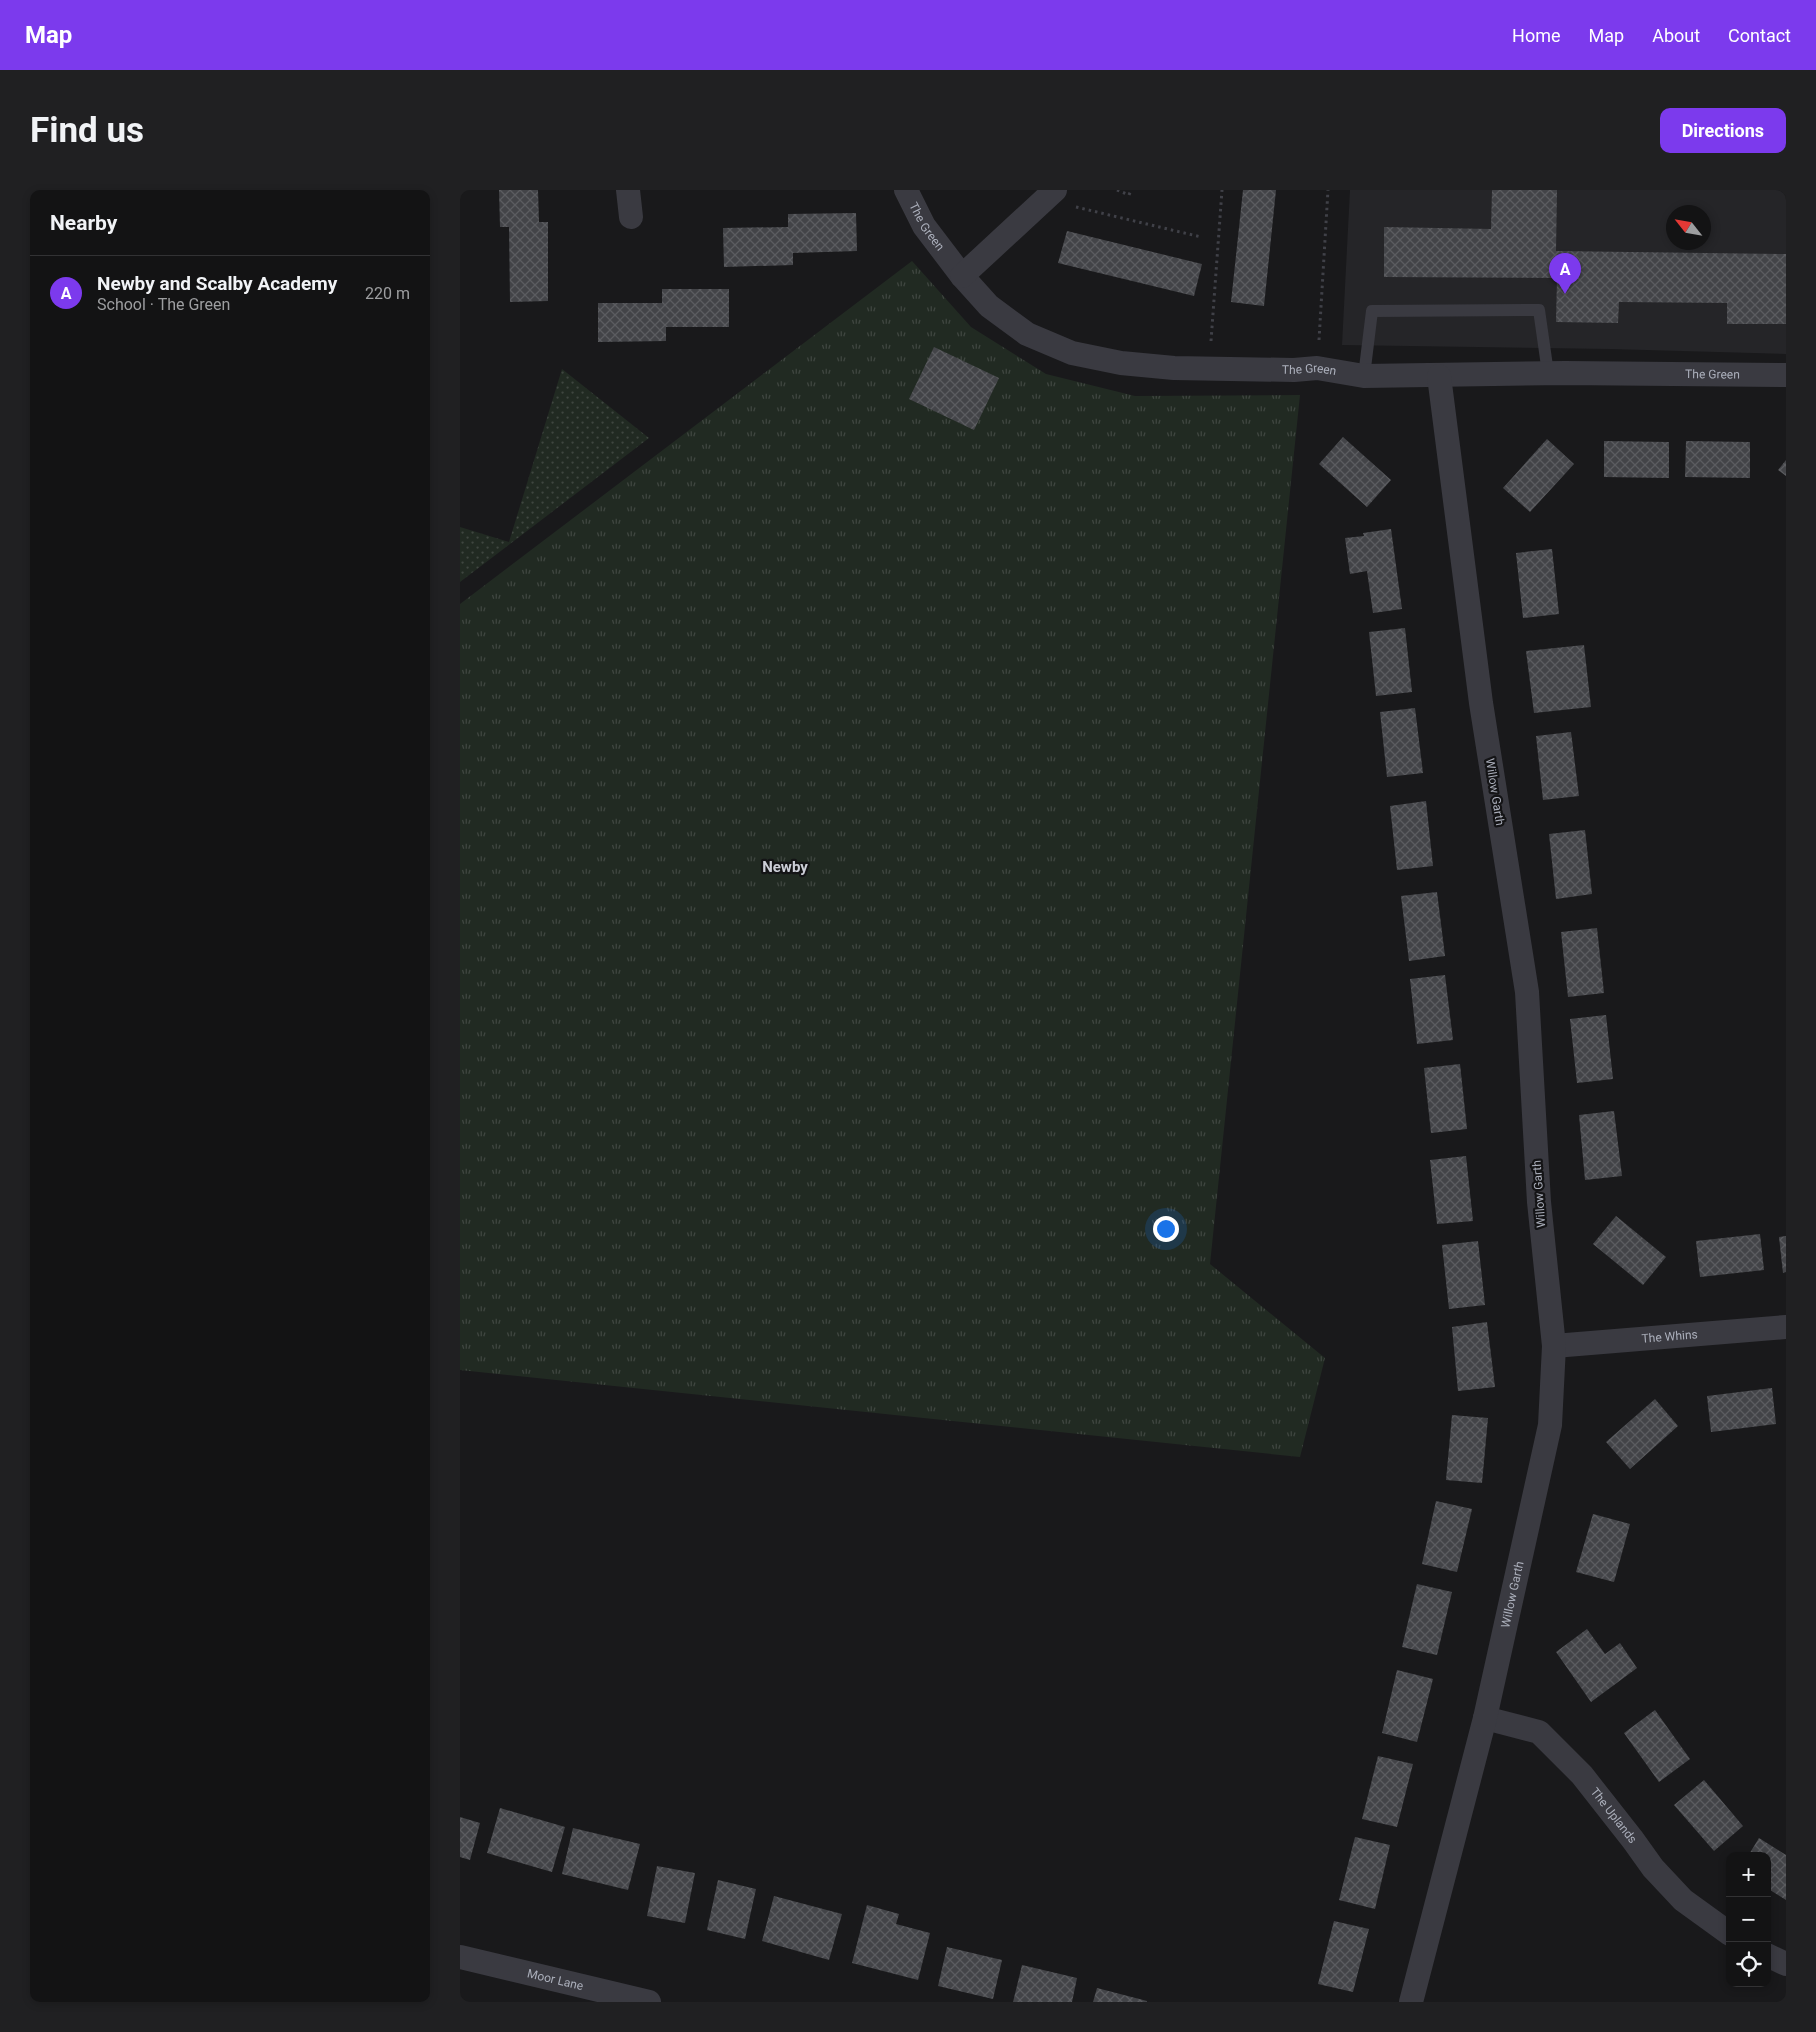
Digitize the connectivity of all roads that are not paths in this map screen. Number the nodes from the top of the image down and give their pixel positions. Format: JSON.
{"nodes":[{"id":1,"x":628,"y":190,"type":"edge"},
{"id":2,"x":906,"y":190,"type":"edge"},
{"id":3,"x":1050,"y":195,"type":"edge"},
{"id":4,"x":631,"y":218,"type":"dead end"},
{"id":5,"x":962,"y":276,"type":"junction"},
{"id":6,"x":1548,"y":374,"type":"junction"},
{"id":7,"x":1786,"y":375,"type":"edge"},
{"id":8,"x":1364,"y":376,"type":"junction"},
{"id":9,"x":1439,"y":376,"type":"junction"},
{"id":10,"x":1786,"y":1327,"type":"edge"},
{"id":11,"x":1554,"y":1346,"type":"junction"},
{"id":12,"x":1485,"y":1718,"type":"junction"},
{"id":13,"x":1726,"y":1931,"type":"edge"},
{"id":14,"x":460,"y":1957,"type":"edge"},
{"id":15,"x":1771,"y":1957,"type":"edge"},
{"id":16,"x":1786,"y":1964,"type":"edge"},
{"id":17,"x":649,"y":2002,"type":"edge"},
{"id":18,"x":1411,"y":2002,"type":"edge"}],
"edges":[{"from":1,"to":4,"type":"street"},
{"from":2,"to":5,"type":"street","name":"The Green"},
{"from":3,"to":5,"type":"street"},
{"from":5,"to":8,"type":"street","name":"The Green"},
{"from":6,"to":7,"type":"street","name":"The Green"},
{"from":6,"to":8,"type":"lane"},
{"from":6,"to":9,"type":"street","name":"The Green"},
{"from":8,"to":9,"type":"street","name":"The Green"},
{"from":9,"to":11,"type":"street","name":"Willow Garth"},
{"from":10,"to":11,"type":"street","name":"The Whins"},
{"from":11,"to":12,"type":"street","name":"Willow Garth"},
{"from":12,"to":13,"type":"street","name":"The Uplands"},
{"from":12,"to":18,"type":"street","name":"Willow Garth"},
{"from":14,"to":17,"type":"street","name":"Moor Lane"},
{"from":15,"to":16,"type":"street"}]}
